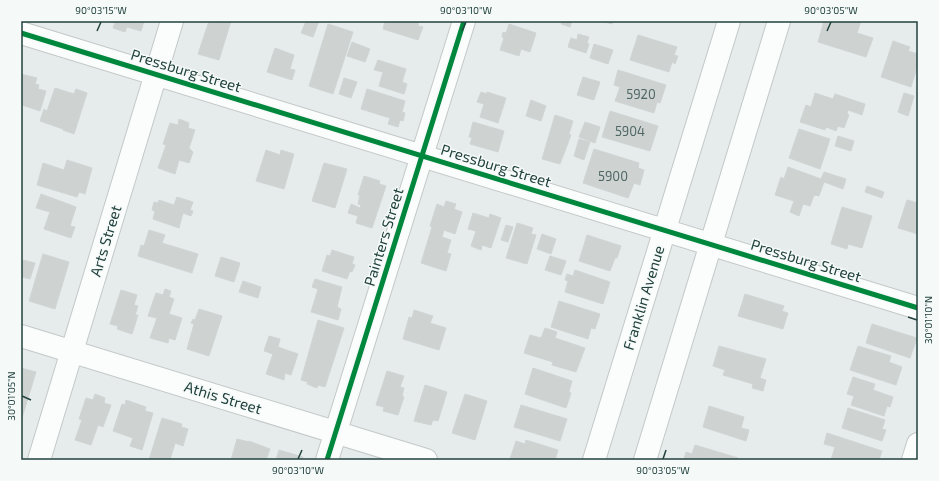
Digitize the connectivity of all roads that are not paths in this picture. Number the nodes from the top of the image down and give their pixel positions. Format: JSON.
{"nodes":[{"id":1,"x":172,"y":21,"type":"edge"},
{"id":2,"x":464,"y":21,"type":"edge"},
{"id":3,"x":729,"y":21,"type":"edge"},
{"id":4,"x":779,"y":21,"type":"edge"},
{"id":5,"x":21,"y":33,"type":"edge"},
{"id":6,"x":156,"y":74,"type":"junction"},
{"id":7,"x":422,"y":156,"type":"junction"},
{"id":8,"x":665,"y":230,"type":"junction"},
{"id":9,"x":711,"y":244,"type":"junction"},
{"id":10,"x":918,"y":308,"type":"edge"},
{"id":11,"x":21,"y":336,"type":"edge"},
{"id":12,"x":72,"y":352,"type":"junction"},
{"id":13,"x":336,"y":432,"type":"junction"},
{"id":14,"x":918,"y":444,"type":"edge"},
{"id":15,"x":39,"y":460,"type":"edge"},
{"id":16,"x":327,"y":460,"type":"edge"},
{"id":17,"x":426,"y":460,"type":"edge"},
{"id":18,"x":594,"y":460,"type":"edge"},
{"id":19,"x":645,"y":460,"type":"edge"},
{"id":20,"x":913,"y":460,"type":"edge"}],
"edges":[{"from":1,"to":6,"type":"street","name":"Arts Street"},
{"from":2,"to":7,"type":"street","name":"Painters Street"},
{"from":3,"to":8,"type":"street","name":"Franklin Avenue"},
{"from":4,"to":9,"type":"street"},
{"from":5,"to":6,"type":"street","name":"Pressburg Street"},
{"from":6,"to":7,"type":"street","name":"Pressburg Street"},
{"from":6,"to":12,"type":"street","name":"Arts Street"},
{"from":7,"to":8,"type":"street","name":"Pressburg Street"},
{"from":7,"to":13,"type":"street","name":"Painters Street"},
{"from":8,"to":9,"type":"street","name":"Pressburg Street"},
{"from":8,"to":18,"type":"street","name":"Franklin Avenue"},
{"from":9,"to":10,"type":"street","name":"Pressburg Street"},
{"from":9,"to":19,"type":"street"},
{"from":11,"to":12,"type":"street","name":"Athis Street"},
{"from":12,"to":13,"type":"street","name":"Athis Street"},
{"from":12,"to":15,"type":"street","name":"Arts Street"},
{"from":13,"to":16,"type":"street","name":"Painters Street"},
{"from":13,"to":17,"type":"street","name":"Athis Street"},
{"from":14,"to":20,"type":"street"}]}
